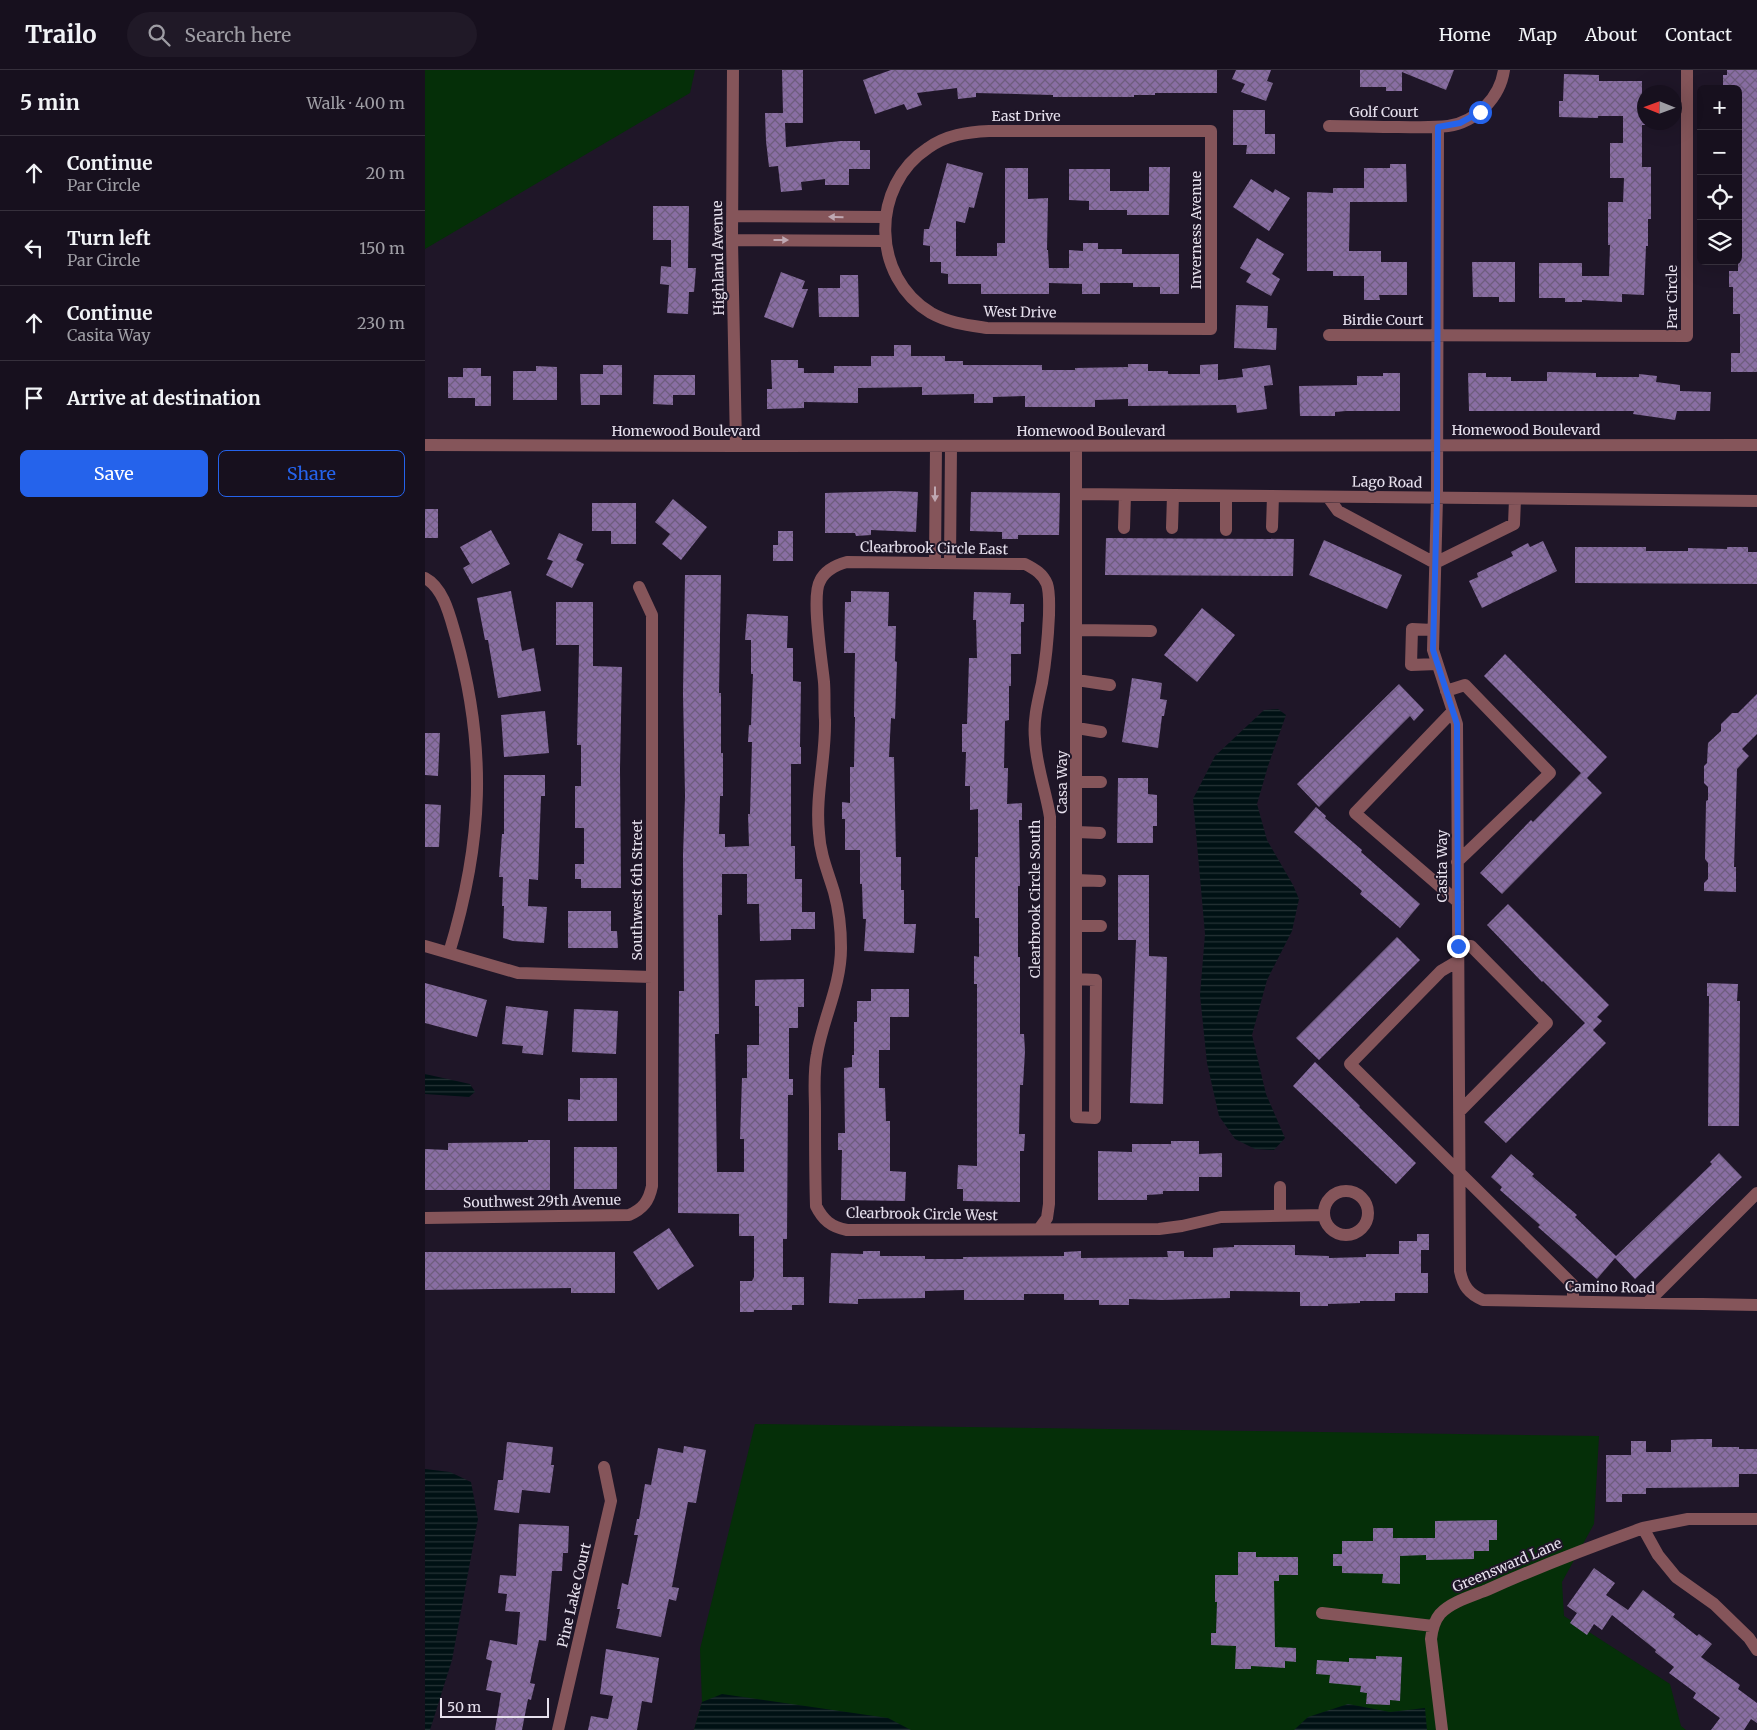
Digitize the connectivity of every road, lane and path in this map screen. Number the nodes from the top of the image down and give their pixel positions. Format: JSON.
{"nodes":[{"id":1,"x":733,"y":70,"type":"edge"},
{"id":2,"x":1504,"y":70,"type":"edge"},
{"id":3,"x":1687,"y":70,"type":"edge"},
{"id":4,"x":1329,"y":126,"type":"dead end"},
{"id":5,"x":1438,"y":127,"type":"junction"},
{"id":6,"x":1211,"y":132,"type":"joint"},
{"id":7,"x":732,"y":216,"type":"junction"},
{"id":8,"x":885,"y":229,"type":"junction"},
{"id":9,"x":732,"y":240,"type":"junction"},
{"id":10,"x":1211,"y":329,"type":"joint"},
{"id":11,"x":1329,"y":335,"type":"dead end"},
{"id":12,"x":1438,"y":335,"type":"junction"},
{"id":13,"x":425,"y":445,"type":"edge"},
{"id":14,"x":1436,"y":445,"type":"junction"},
{"id":15,"x":736,"y":446,"type":"junction"},
{"id":16,"x":936,"y":446,"type":"junction"},
{"id":17,"x":951,"y":446,"type":"junction"},
{"id":18,"x":1076,"y":446,"type":"junction"},
{"id":19,"x":1757,"y":446,"type":"edge"},
{"id":20,"x":1077,"y":494,"type":"junction"},
{"id":21,"x":1125,"y":495,"type":"junction"},
{"id":22,"x":1173,"y":495,"type":"junction"},
{"id":23,"x":1226,"y":496,"type":"junction"},
{"id":24,"x":1273,"y":496,"type":"junction"},
{"id":25,"x":1328,"y":497,"type":"junction"},
{"id":26,"x":1437,"y":498,"type":"junction"},
{"id":27,"x":1515,"y":499,"type":"junction"},
{"id":28,"x":1757,"y":501,"type":"edge"},
{"id":29,"x":1272,"y":527,"type":"dead end"},
{"id":30,"x":1124,"y":528,"type":"dead end"},
{"id":31,"x":1172,"y":528,"type":"dead end"},
{"id":32,"x":1226,"y":530,"type":"dead end"},
{"id":33,"x":935,"y":562,"type":"junction"},
{"id":34,"x":950,"y":562,"type":"junction"},
{"id":35,"x":1435,"y":563,"type":"junction"},
{"id":36,"x":1039,"y":572,"type":"joint"},
{"id":37,"x":428,"y":580,"type":"edge"},
{"id":38,"x":639,"y":587,"type":"dead end"},
{"id":39,"x":1077,"y":630,"type":"junction"},
{"id":40,"x":1433,"y":630,"type":"junction"},
{"id":41,"x":1151,"y":631,"type":"dead end"},
{"id":42,"x":1437,"y":664,"type":"junction"},
{"id":43,"x":1077,"y":680,"type":"junction"},
{"id":44,"x":1110,"y":685,"type":"dead end"},
{"id":45,"x":1446,"y":691,"type":"junction"},
{"id":46,"x":1453,"y":711,"type":"junction"},
{"id":47,"x":1077,"y":728,"type":"junction"},
{"id":48,"x":1101,"y":732,"type":"dead end"},
{"id":49,"x":1077,"y":782,"type":"junction"},
{"id":50,"x":1101,"y":782,"type":"dead end"},
{"id":51,"x":1077,"y":832,"type":"junction"},
{"id":52,"x":1100,"y":833,"type":"dead end"},
{"id":53,"x":1457,"y":862,"type":"junction"},
{"id":54,"x":1077,"y":880,"type":"junction"},
{"id":55,"x":1100,"y":881,"type":"dead end"},
{"id":56,"x":1458,"y":902,"type":"junction"},
{"id":57,"x":1076,"y":926,"type":"junction"},
{"id":58,"x":1101,"y":926,"type":"dead end"},
{"id":59,"x":425,"y":946,"type":"edge"},
{"id":60,"x":1458,"y":946,"type":"junction"},
{"id":61,"x":449,"y":953,"type":"junction"},
{"id":62,"x":1458,"y":961,"type":"junction"},
{"id":63,"x":652,"y":978,"type":"junction"},
{"id":64,"x":1077,"y":979,"type":"junction"},
{"id":65,"x":1459,"y":1112,"type":"junction"},
{"id":66,"x":1459,"y":1171,"type":"junction"},
{"id":67,"x":1280,"y":1187,"type":"dead end"},
{"id":68,"x":1757,"y":1193,"type":"edge"},
{"id":69,"x":650,"y":1196,"type":"joint"},
{"id":70,"x":816,"y":1206,"type":"joint"},
{"id":71,"x":1324,"y":1215,"type":"dead end"},
{"id":72,"x":1280,"y":1216,"type":"junction"},
{"id":73,"x":425,"y":1218,"type":"edge"},
{"id":74,"x":1039,"y":1229,"type":"junction"},
{"id":75,"x":1466,"y":1289,"type":"joint"},
{"id":76,"x":1573,"y":1302,"type":"junction"},
{"id":77,"x":1647,"y":1303,"type":"junction"},
{"id":78,"x":1757,"y":1305,"type":"edge"},
{"id":79,"x":604,"y":1467,"type":"dead end"},
{"id":80,"x":1757,"y":1518,"type":"edge"},
{"id":81,"x":1643,"y":1528,"type":"junction"},
{"id":82,"x":1322,"y":1613,"type":"dead end"},
{"id":83,"x":1433,"y":1626,"type":"junction"},
{"id":84,"x":1757,"y":1650,"type":"edge"},
{"id":85,"x":558,"y":1730,"type":"edge"},
{"id":86,"x":1442,"y":1730,"type":"edge"}],
"edges":[{"from":1,"to":7,"type":"street","name":"Highland Avenue"},
{"from":2,"to":5,"type":"street"},
{"from":3,"to":12,"type":"street","name":"Par Circle"},
{"from":4,"to":5,"type":"street","name":"Golf Court"},
{"from":5,"to":12,"type":"street"},
{"from":6,"to":8,"type":"street","name":"East Drive"},
{"from":6,"to":10,"type":"street","name":"Inverness Avenue"},
{"from":8,"to":7,"type":"street","one_way":true},
{"from":7,"to":9,"type":"street","name":"Highland Avenue"},
{"from":9,"to":8,"type":"street","one_way":true},
{"from":8,"to":10,"type":"street","name":"West Drive"},
{"from":9,"to":15,"type":"street","name":"Highland Avenue"},
{"from":11,"to":12,"type":"street","name":"Birdie Court"},
{"from":12,"to":14,"type":"street"},
{"from":13,"to":15,"type":"street","name":"Homewood Boulevard"},
{"from":14,"to":18,"type":"street","name":"Homewood Boulevard"},
{"from":14,"to":19,"type":"street","name":"Homewood Boulevard"},
{"from":14,"to":26,"type":"street","name":"Casita Way"},
{"from":15,"to":16,"type":"street","name":"Homewood Boulevard"},
{"from":16,"to":17,"type":"street","name":"Homewood Boulevard"},
{"from":16,"to":33,"type":"street","one_way":true},
{"from":17,"to":18,"type":"street","name":"Homewood Boulevard"},
{"from":17,"to":34,"type":"street"},
{"from":18,"to":20,"type":"street","name":"Casa Way"},
{"from":20,"to":21,"type":"street","name":"Lago Road"},
{"from":20,"to":39,"type":"street","name":"Casa Way"},
{"from":21,"to":22,"type":"street","name":"Lago Road"},
{"from":21,"to":30,"type":"street"},
{"from":22,"to":23,"type":"street","name":"Lago Road"},
{"from":22,"to":31,"type":"street"},
{"from":23,"to":24,"type":"street","name":"Lago Road"},
{"from":23,"to":32,"type":"street"},
{"from":24,"to":25,"type":"street","name":"Lago Road"},
{"from":24,"to":29,"type":"street"},
{"from":25,"to":26,"type":"street","name":"Lago Road"},
{"from":25,"to":35,"type":"street"},
{"from":26,"to":27,"type":"street","name":"Lago Road"},
{"from":26,"to":35,"type":"street","name":"Casita Way"},
{"from":27,"to":28,"type":"street","name":"Lago Road"},
{"from":27,"to":35,"type":"street"},
{"from":33,"to":34,"type":"street","name":"Clearbrook Circle East"},
{"from":33,"to":70,"type":"street","name":"Clearbrook Circle East"},
{"from":34,"to":36,"type":"street","name":"Clearbrook Circle East"},
{"from":35,"to":40,"type":"street","name":"Casita Way"},
{"from":36,"to":74,"type":"street","name":"Clearbrook Circle South"},
{"from":37,"to":61,"type":"street"},
{"from":38,"to":63,"type":"street","name":"Southwest 6th Street"},
{"from":39,"to":41,"type":"street"},
{"from":39,"to":43,"type":"street","name":"Casa Way"},
{"from":40,"to":42,"type":"street","name":"Casita Way"},
{"from":40,"to":42,"type":"street"},
{"from":42,"to":45,"type":"street","name":"Casita Way"},
{"from":43,"to":44,"type":"street"},
{"from":43,"to":47,"type":"street","name":"Casa Way"},
{"from":45,"to":46,"type":"street","name":"Casita Way"},
{"from":45,"to":53,"type":"street"},
{"from":46,"to":53,"type":"street","name":"Casita Way"},
{"from":46,"to":56,"type":"street"},
{"from":47,"to":48,"type":"street"},
{"from":47,"to":49,"type":"street","name":"Casa Way"},
{"from":49,"to":50,"type":"street"},
{"from":49,"to":51,"type":"street","name":"Casa Way"},
{"from":51,"to":52,"type":"street"},
{"from":51,"to":54,"type":"street","name":"Casa Way"},
{"from":53,"to":56,"type":"street","name":"Casita Way"},
{"from":54,"to":55,"type":"street"},
{"from":54,"to":57,"type":"street","name":"Casa Way"},
{"from":56,"to":60,"type":"street","name":"Casita Way"},
{"from":57,"to":58,"type":"street"},
{"from":57,"to":64,"type":"street","name":"Casa Way"},
{"from":59,"to":61,"type":"street"},
{"from":60,"to":62,"type":"street","name":"Casita Way"},
{"from":60,"to":65,"type":"street"},
{"from":61,"to":63,"type":"street"},
{"from":62,"to":65,"type":"street","name":"Casita Way"},
{"from":62,"to":66,"type":"street"},
{"from":63,"to":69,"type":"street","name":"Southwest 6th Street"},
{"from":64,"to":64,"type":"street","name":"Casa Way"},
{"from":65,"to":66,"type":"street","name":"Casita Way"},
{"from":66,"to":75,"type":"street","name":"Casita Way"},
{"from":66,"to":76,"type":"street"},
{"from":67,"to":72,"type":"street"},
{"from":68,"to":77,"type":"street"},
{"from":69,"to":73,"type":"street","name":"Southwest 29th Avenue"},
{"from":70,"to":74,"type":"street","name":"Clearbrook Circle West"},
{"from":71,"to":72,"type":"street","name":"Clearbrook Circle West"},
{"from":72,"to":74,"type":"street","name":"Clearbrook Circle West"},
{"from":75,"to":76,"type":"street","name":"Camino Road"},
{"from":76,"to":77,"type":"street","name":"Camino Road"},
{"from":77,"to":78,"type":"street","name":"Camino Road"},
{"from":79,"to":85,"type":"street","name":"Pine Lake Court"},
{"from":80,"to":81,"type":"street","name":"Greensward Lane"},
{"from":81,"to":83,"type":"street","name":"Greensward Lane"},
{"from":81,"to":84,"type":"street"},
{"from":82,"to":83,"type":"street"},
{"from":83,"to":86,"type":"street"}]}
